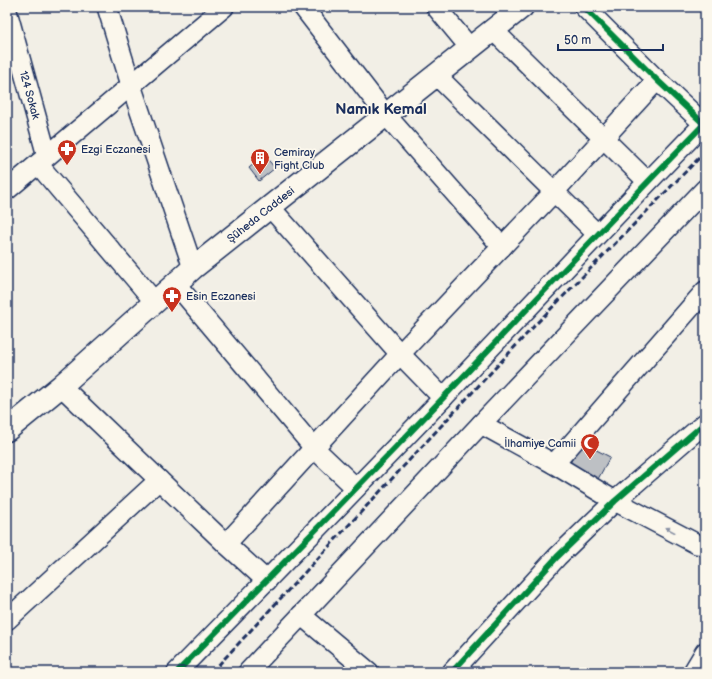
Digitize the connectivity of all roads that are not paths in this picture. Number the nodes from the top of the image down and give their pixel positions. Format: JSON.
{"nodes":[{"id":1,"x":107,"y":7,"type":"edge"},
{"id":2,"x":224,"y":7,"type":"edge"},
{"id":3,"x":303,"y":7,"type":"edge"},
{"id":4,"x":436,"y":7,"type":"edge"},
{"id":5,"x":522,"y":7,"type":"edge"},
{"id":6,"x":584,"y":7,"type":"edge"},
{"id":7,"x":7,"y":11,"type":"edge"},
{"id":8,"x":493,"y":30,"type":"junction"},
{"id":9,"x":470,"y":48,"type":"junction"},
{"id":10,"x":436,"y":75,"type":"junction"},
{"id":11,"x":657,"y":80,"type":"junction"},
{"id":12,"x":131,"y":85,"type":"junction"},
{"id":13,"x":386,"y":115,"type":"junction"},
{"id":14,"x":604,"y":138,"type":"junction"},
{"id":15,"x":42,"y":160,"type":"junction"},
{"id":16,"x":647,"y":181,"type":"junction"},
{"id":17,"x":705,"y":189,"type":"edge"},
{"id":18,"x":7,"y":190,"type":"edge"},
{"id":19,"x":554,"y":192,"type":"junction"},
{"id":20,"x":270,"y":207,"type":"junction"},
{"id":21,"x":597,"y":234,"type":"junction"},
{"id":22,"x":502,"y":247,"type":"junction"},
{"id":23,"x":193,"y":268,"type":"junction"},
{"id":24,"x":176,"y":283,"type":"junction"},
{"id":25,"x":705,"y":291,"type":"edge"},
{"id":26,"x":154,"y":301,"type":"junction"},
{"id":27,"x":400,"y":354,"type":"junction"},
{"id":28,"x":61,"y":386,"type":"junction"},
{"id":29,"x":442,"y":398,"type":"junction"},
{"id":30,"x":705,"y":423,"type":"edge"},
{"id":31,"x":481,"y":424,"type":"junction"},
{"id":32,"x":7,"y":430,"type":"edge"},
{"id":33,"x":314,"y":448,"type":"junction"},
{"id":34,"x":554,"y":464,"type":"junction"},
{"id":35,"x":159,"y":480,"type":"junction"},
{"id":36,"x":356,"y":488,"type":"junction"},
{"id":37,"x":615,"y":500,"type":"junction"},
{"id":38,"x":226,"y":544,"type":"junction"},
{"id":39,"x":705,"y":545,"type":"edge"},
{"id":40,"x":267,"y":581,"type":"junction"},
{"id":41,"x":301,"y":615,"type":"junction"},
{"id":42,"x":7,"y":620,"type":"edge"},
{"id":43,"x":705,"y":652,"type":"edge"},
{"id":44,"x":177,"y":672,"type":"edge"},
{"id":45,"x":248,"y":672,"type":"edge"},
{"id":46,"x":368,"y":672,"type":"edge"},
{"id":47,"x":452,"y":672,"type":"edge"},
{"id":48,"x":692,"y":672,"type":"edge"}],
"edges":[{"from":1,"to":12,"type":"street"},
{"from":2,"to":12,"type":"street"},
{"from":3,"to":13,"type":"street"},
{"from":4,"to":9,"type":"street"},
{"from":5,"to":8,"type":"main road","name":"Şüheda Caddesi"},
{"from":6,"to":11,"type":"street"},
{"from":7,"to":15,"type":"street","name":"124 Sokak"},
{"from":8,"to":9,"type":"main road","name":"Şüheda Caddesi"},
{"from":8,"to":14,"type":"street"},
{"from":9,"to":10,"type":"main road","name":"Şüheda Caddesi"},
{"from":10,"to":13,"type":"main road","name":"Şüheda Caddesi"},
{"from":10,"to":19,"type":"street"},
{"from":11,"to":14,"type":"street"},
{"from":11,"to":16,"type":"street"},
{"from":12,"to":15,"type":"street"},
{"from":12,"to":23,"type":"street"},
{"from":13,"to":20,"type":"main road","name":"Şüheda Caddesi"},
{"from":13,"to":22,"type":"street"},
{"from":14,"to":16,"type":"street"},
{"from":14,"to":19,"type":"street"},
{"from":15,"to":18,"type":"street"},
{"from":15,"to":26,"type":"street"},
{"from":16,"to":21,"type":"street"},
{"from":17,"to":31,"type":"street"},
{"from":19,"to":21,"type":"street"},
{"from":19,"to":22,"type":"street"},
{"from":20,"to":23,"type":"main road","name":"Şüheda Caddesi"},
{"from":20,"to":27,"type":"street"},
{"from":21,"to":29,"type":"street"},
{"from":22,"to":27,"type":"street"},
{"from":23,"to":24,"type":"main road","name":"Şüheda Caddesi"},
{"from":24,"to":26,"type":"main road","name":"Şüheda Caddesi"},
{"from":24,"to":33,"type":"street"},
{"from":25,"to":34,"type":"street"},
{"from":26,"to":28,"type":"main road","name":"Şüheda Caddesi"},
{"from":27,"to":29,"type":"street"},
{"from":27,"to":33,"type":"street"},
{"from":28,"to":32,"type":"main road","name":"Şüheda Caddesi"},
{"from":28,"to":35,"type":"street"},
{"from":29,"to":36,"type":"street"},
{"from":30,"to":37,"type":"street"},
{"from":31,"to":34,"type":"street"},
{"from":31,"to":41,"type":"street"},
{"from":33,"to":36,"type":"street"},
{"from":33,"to":38,"type":"street"},
{"from":34,"to":37,"type":"street"},
{"from":35,"to":38,"type":"street"},
{"from":35,"to":42,"type":"street"},
{"from":36,"to":40,"type":"street"},
{"from":39,"to":37,"type":"street","one_way":true},
{"from":37,"to":47,"type":"street"},
{"from":38,"to":40,"type":"street"},
{"from":40,"to":44,"type":"street"},
{"from":41,"to":45,"type":"street"},
{"from":41,"to":46,"type":"street"},
{"from":43,"to":48,"type":"street"}]}
